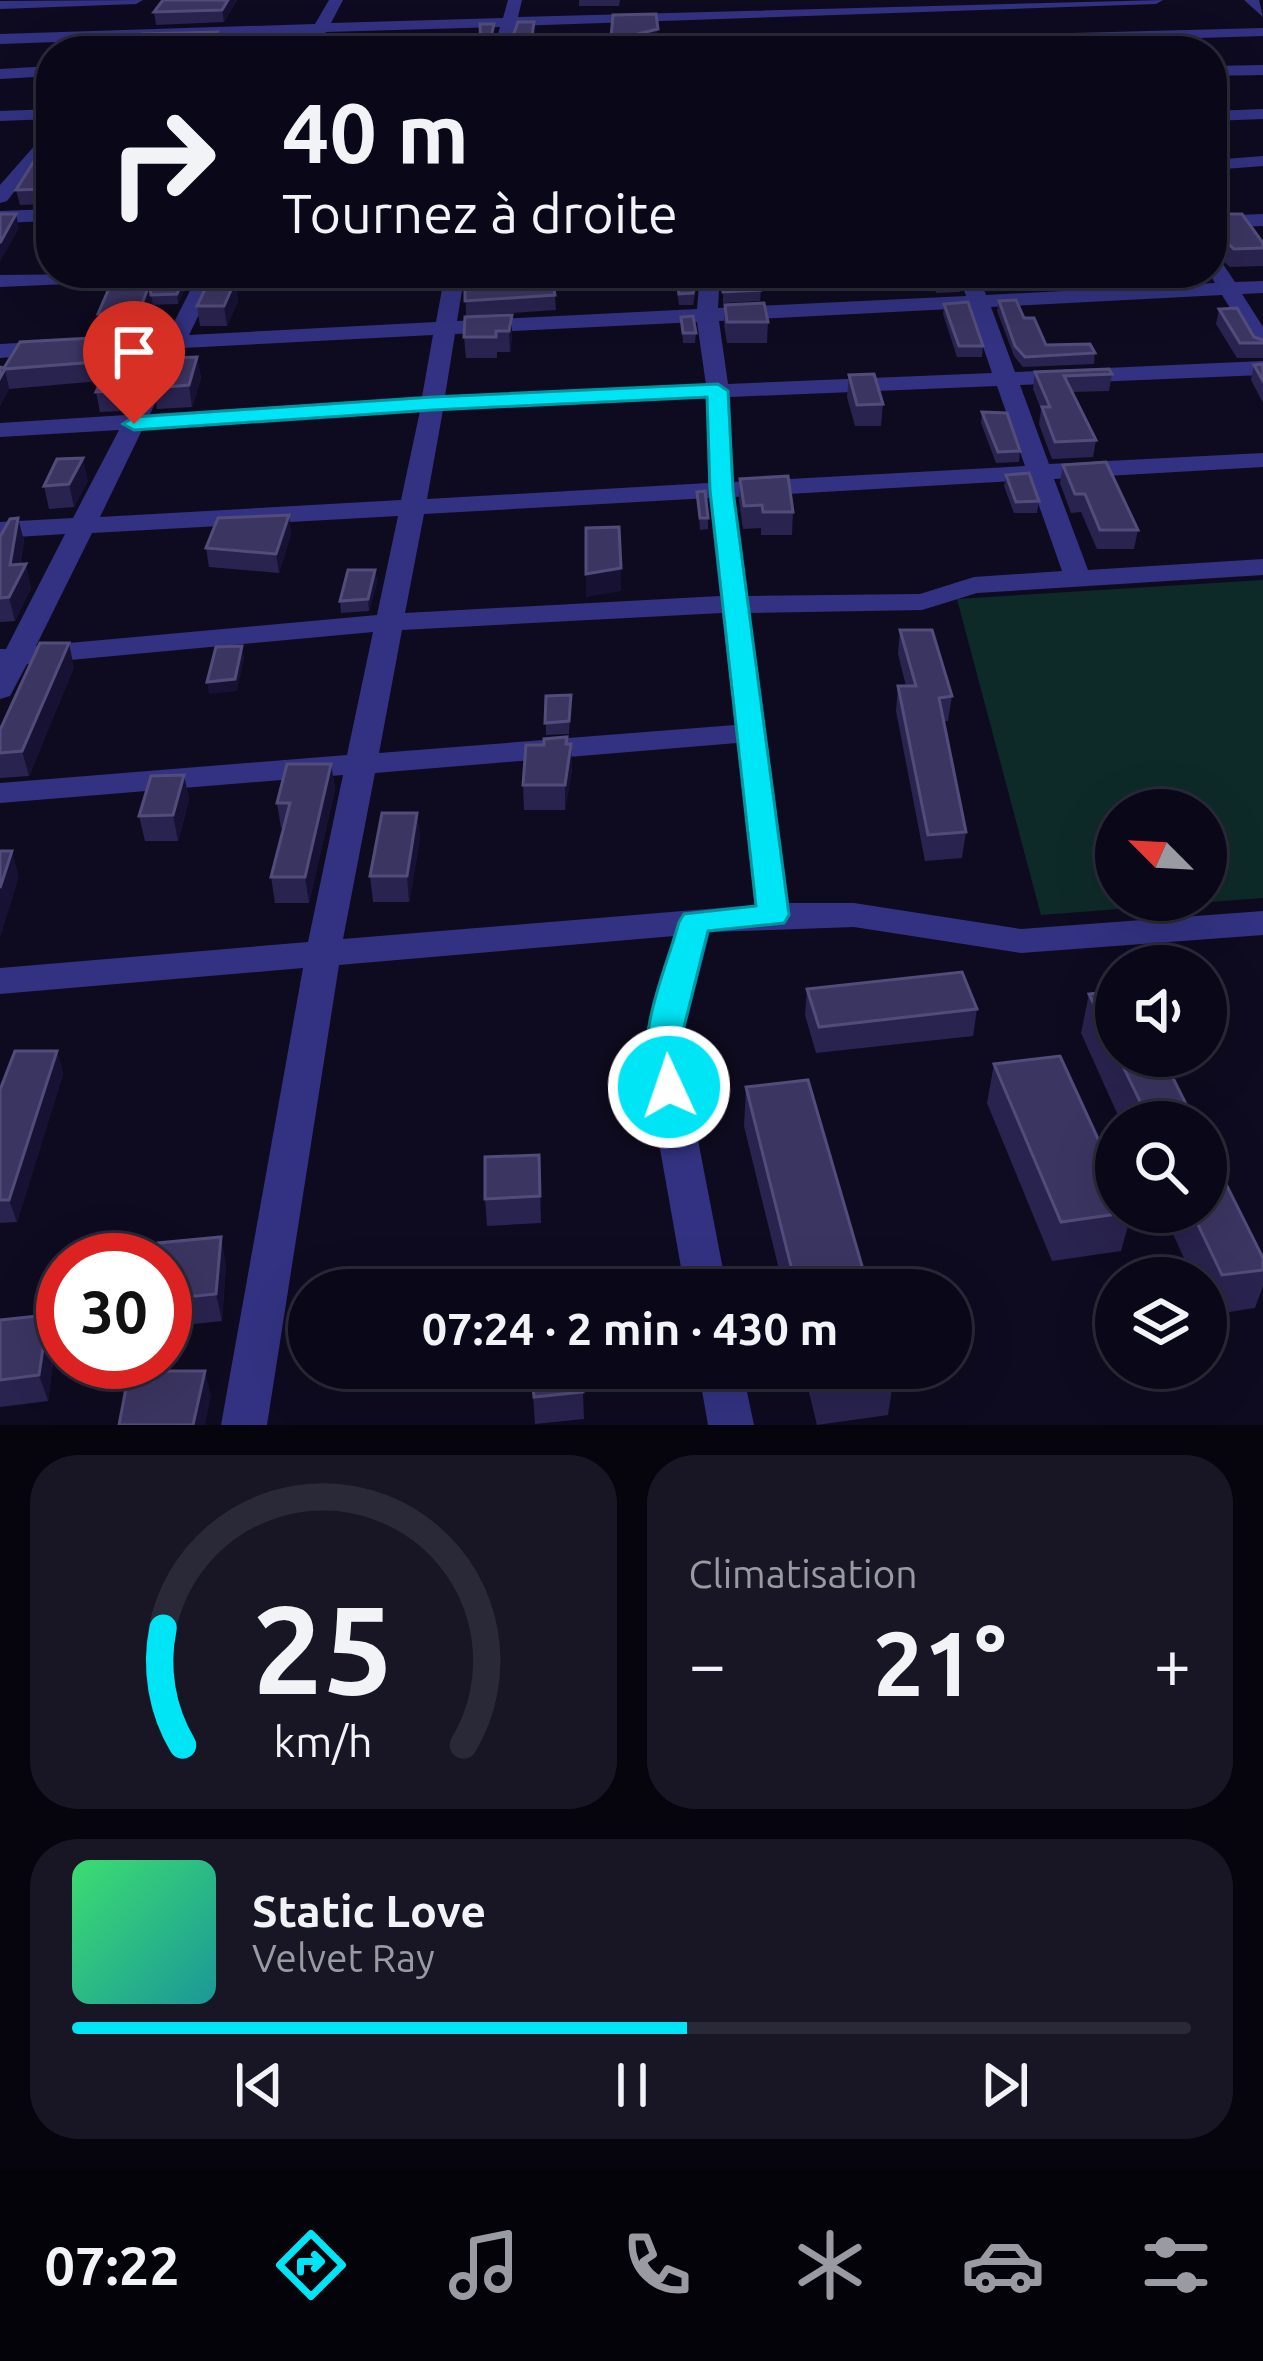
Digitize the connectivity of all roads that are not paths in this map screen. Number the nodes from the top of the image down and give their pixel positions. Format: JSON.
{"nodes":[{"id":1,"x":136,"y":0,"type":"edge"},
{"id":2,"x":156,"y":0,"type":"edge"},
{"id":3,"x":336,"y":0,"type":"edge"},
{"id":4,"x":515,"y":0,"type":"edge"},
{"id":5,"x":1156,"y":0,"type":"edge"},
{"id":6,"x":1251,"y":0,"type":"edge"},
{"id":7,"x":1056,"y":2,"type":"edge"},
{"id":8,"x":869,"y":4,"type":"edge"},
{"id":9,"x":0,"y":5,"type":"edge"},
{"id":10,"x":696,"y":8,"type":"edge"},
{"id":11,"x":1263,"y":13,"type":"edge"},
{"id":12,"x":511,"y":21,"type":"junction"},
{"id":13,"x":318,"y":27,"type":"junction"},
{"id":14,"x":1263,"y":32,"type":"edge"},
{"id":15,"x":127,"y":34,"type":"junction"},
{"id":16,"x":76,"y":36,"type":"edge"},
{"id":17,"x":314,"y":36,"type":"edge"},
{"id":18,"x":506,"y":36,"type":"edge"},
{"id":19,"x":880,"y":36,"type":"edge"},
{"id":20,"x":1073,"y":36,"type":"edge"},
{"id":21,"x":1206,"y":36,"type":"edge"},
{"id":22,"x":36,"y":38,"type":"edge"},
{"id":23,"x":0,"y":39,"type":"edge"},
{"id":24,"x":1263,"y":70,"type":"edge"},
{"id":25,"x":1227,"y":71,"type":"edge"},
{"id":26,"x":36,"y":72,"type":"edge"},
{"id":27,"x":0,"y":74,"type":"edge"},
{"id":28,"x":1263,"y":114,"type":"edge"},
{"id":29,"x":36,"y":115,"type":"edge"},
{"id":30,"x":1227,"y":115,"type":"edge"},
{"id":31,"x":0,"y":116,"type":"edge"},
{"id":32,"x":36,"y":151,"type":"edge"},
{"id":33,"x":1263,"y":161,"type":"edge"},
{"id":34,"x":27,"y":163,"type":"junction"},
{"id":35,"x":36,"y":163,"type":"edge"},
{"id":36,"x":0,"y":164,"type":"edge"},
{"id":37,"x":1227,"y":164,"type":"edge"},
{"id":38,"x":0,"y":197,"type":"edge"},
{"id":39,"x":36,"y":215,"type":"edge"},
{"id":40,"x":0,"y":217,"type":"edge"},
{"id":41,"x":1263,"y":220,"type":"edge"},
{"id":42,"x":1227,"y":221,"type":"edge"},
{"id":43,"x":36,"y":279,"type":"edge"},
{"id":44,"x":0,"y":281,"type":"edge"},
{"id":45,"x":1227,"y":283,"type":"edge"},
{"id":46,"x":1263,"y":287,"type":"edge"},
{"id":47,"x":202,"y":288,"type":"edge"},
{"id":48,"x":453,"y":288,"type":"edge"},
{"id":49,"x":709,"y":288,"type":"edge"},
{"id":50,"x":974,"y":288,"type":"edge"},
{"id":51,"x":1231,"y":289,"type":"junction"},
{"id":52,"x":979,"y":303,"type":"junction"},
{"id":53,"x":707,"y":314,"type":"junction"},
{"id":54,"x":446,"y":328,"type":"junction"},
{"id":55,"x":175,"y":342,"type":"junction"},
{"id":56,"x":1263,"y":344,"type":"edge"},
{"id":57,"x":0,"y":351,"type":"edge"},
{"id":58,"x":1263,"y":368,"type":"edge"},
{"id":59,"x":1004,"y":379,"type":"junction"},
{"id":60,"x":718,"y":391,"type":"junction"},
{"id":61,"x":433,"y":403,"type":"junction"},
{"id":62,"x":134,"y":424,"type":"junction"},
{"id":63,"x":0,"y":430,"type":"edge"},
{"id":64,"x":1263,"y":460,"type":"edge"},
{"id":65,"x":1041,"y":471,"type":"junction"},
{"id":66,"x":721,"y":490,"type":"junction"},
{"id":67,"x":412,"y":508,"type":"junction"},
{"id":68,"x":82,"y":528,"type":"junction"},
{"id":69,"x":0,"y":530,"type":"edge"},
{"id":70,"x":1263,"y":567,"type":"edge"},
{"id":71,"x":1077,"y":577,"type":"junction"},
{"id":72,"x":734,"y":603,"type":"junction"},
{"id":73,"x":389,"y":622,"type":"junction"},
{"id":74,"x":8,"y":658,"type":"edge"},
{"id":75,"x":0,"y":690,"type":"edge"},
{"id":76,"x":750,"y":733,"type":"junction"},
{"id":77,"x":359,"y":766,"type":"junction"},
{"id":78,"x":0,"y":794,"type":"edge"},
{"id":79,"x":773,"y":915,"type":"junction"},
{"id":80,"x":695,"y":922,"type":"junction"},
{"id":81,"x":1263,"y":923,"type":"edge"},
{"id":82,"x":323,"y":953,"type":"junction"},
{"id":83,"x":0,"y":980,"type":"edge"},
{"id":84,"x":702,"y":1269,"type":"edge"},
{"id":85,"x":724,"y":1389,"type":"edge"},
{"id":86,"x":244,"y":1425,"type":"edge"},
{"id":87,"x":731,"y":1425,"type":"edge"}],
"edges":[{"from":1,"to":9,"type":"street"},
{"from":2,"to":15,"type":"street"},
{"from":3,"to":13,"type":"street"},
{"from":4,"to":12,"type":"street"},
{"from":5,"to":7,"type":"street"},
{"from":6,"to":11,"type":"street"},
{"from":7,"to":8,"type":"street"},
{"from":7,"to":20,"type":"street"},
{"from":8,"to":10,"type":"street"},
{"from":8,"to":19,"type":"street"},
{"from":10,"to":12,"type":"street"},
{"from":12,"to":13,"type":"street"},
{"from":12,"to":18,"type":"street"},
{"from":13,"to":15,"type":"street"},
{"from":13,"to":17,"type":"street"},
{"from":14,"to":21,"type":"street"},
{"from":15,"to":16,"type":"street"},
{"from":22,"to":23,"type":"street"},
{"from":24,"to":25,"type":"street"},
{"from":26,"to":27,"type":"street"},
{"from":28,"to":30,"type":"street"},
{"from":29,"to":31,"type":"street"},
{"from":32,"to":34,"type":"street"},
{"from":33,"to":37,"type":"street"},
{"from":34,"to":35,"type":"street"},
{"from":34,"to":36,"type":"street"},
{"from":34,"to":38,"type":"street"},
{"from":39,"to":40,"type":"street"},
{"from":41,"to":42,"type":"street"},
{"from":43,"to":44,"type":"street"},
{"from":45,"to":51,"type":"street"},
{"from":46,"to":51,"type":"street"},
{"from":47,"to":55,"type":"street"},
{"from":48,"to":54,"type":"street"},
{"from":49,"to":53,"type":"street"},
{"from":50,"to":52,"type":"street"},
{"from":51,"to":52,"type":"street"},
{"from":51,"to":56,"type":"street"},
{"from":52,"to":53,"type":"street"},
{"from":52,"to":59,"type":"street"},
{"from":53,"to":54,"type":"street"},
{"from":53,"to":60,"type":"street"},
{"from":54,"to":55,"type":"street"},
{"from":54,"to":61,"type":"street"},
{"from":55,"to":57,"type":"street"},
{"from":55,"to":62,"type":"street"},
{"from":58,"to":59,"type":"street"},
{"from":59,"to":60,"type":"street"},
{"from":59,"to":65,"type":"street"},
{"from":60,"to":61,"type":"street"},
{"from":60,"to":66,"type":"street"},
{"from":61,"to":62,"type":"street"},
{"from":61,"to":67,"type":"street"},
{"from":62,"to":63,"type":"street"},
{"from":62,"to":68,"type":"street"},
{"from":64,"to":65,"type":"street"},
{"from":65,"to":66,"type":"street"},
{"from":65,"to":71,"type":"street"},
{"from":66,"to":67,"type":"street"},
{"from":66,"to":72,"type":"street"},
{"from":67,"to":68,"type":"street"},
{"from":67,"to":73,"type":"street"},
{"from":68,"to":69,"type":"street"},
{"from":68,"to":74,"type":"street"},
{"from":70,"to":71,"type":"street"},
{"from":71,"to":72,"type":"street"},
{"from":72,"to":73,"type":"street"},
{"from":72,"to":76,"type":"street"},
{"from":73,"to":74,"type":"street"},
{"from":73,"to":77,"type":"street"},
{"from":74,"to":75,"type":"street"},
{"from":76,"to":77,"type":"street"},
{"from":76,"to":79,"type":"street"},
{"from":77,"to":78,"type":"street"},
{"from":77,"to":82,"type":"street"},
{"from":79,"to":80,"type":"street"},
{"from":79,"to":81,"type":"street"},
{"from":80,"to":82,"type":"street"},
{"from":80,"to":84,"type":"street"},
{"from":82,"to":83,"type":"street"},
{"from":82,"to":86,"type":"street"},
{"from":85,"to":87,"type":"street"}]}
